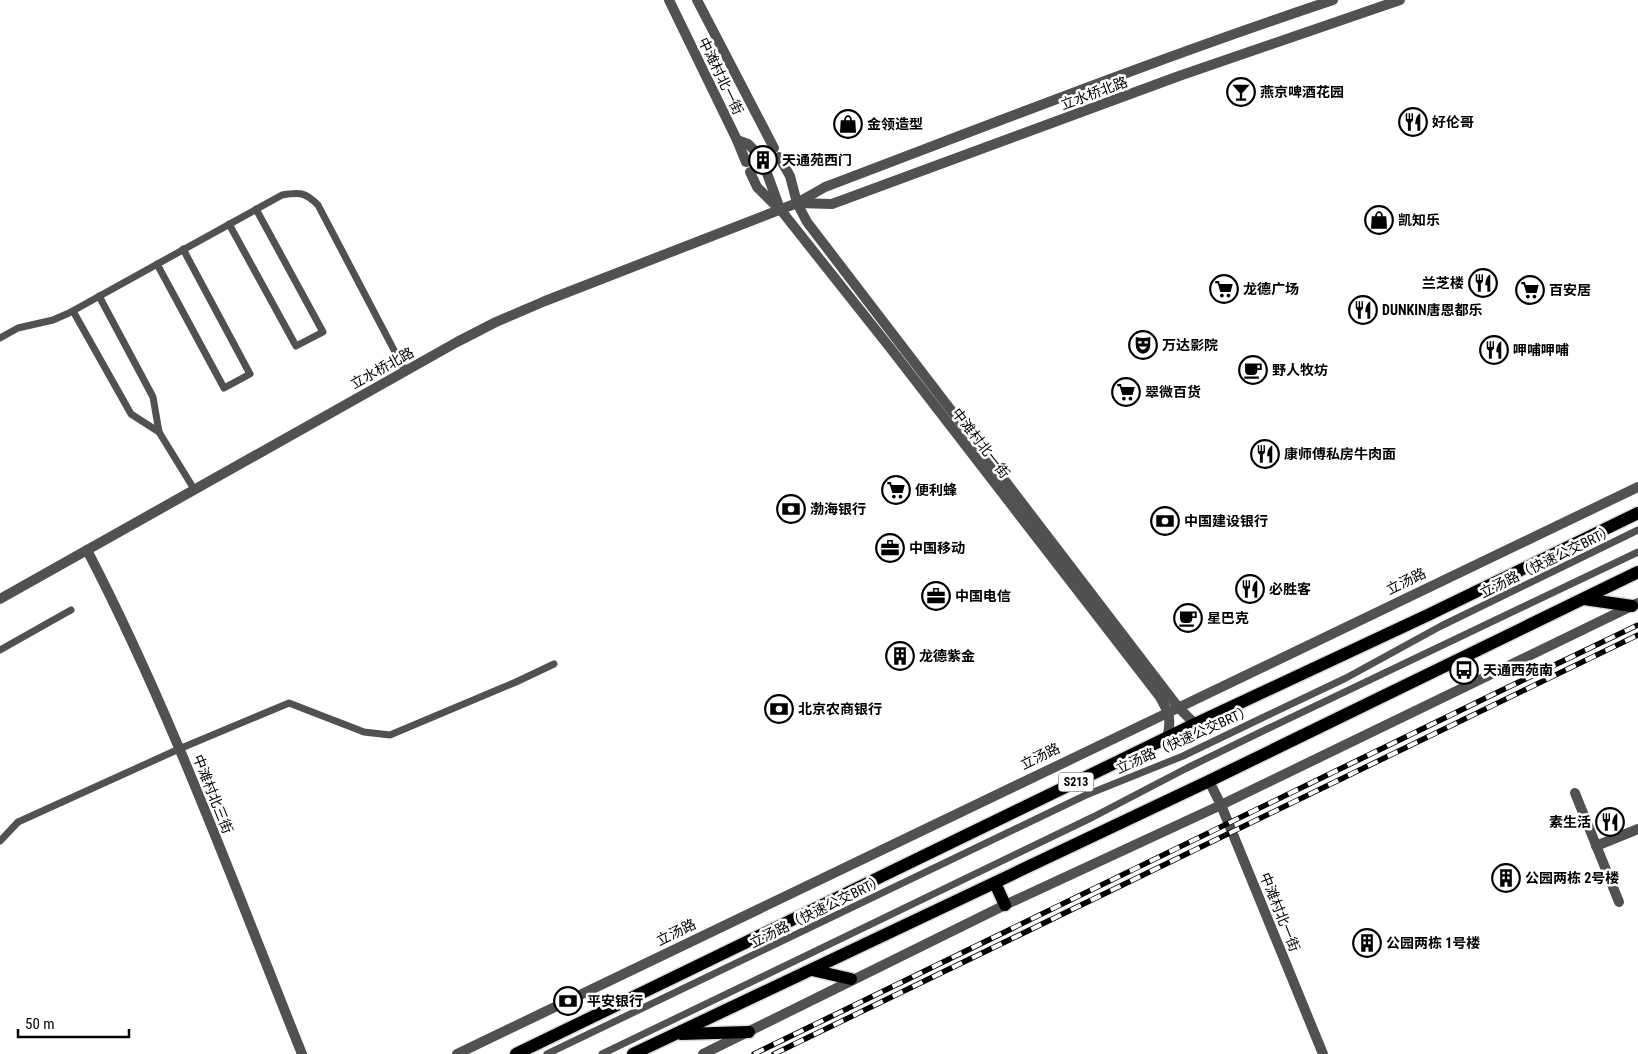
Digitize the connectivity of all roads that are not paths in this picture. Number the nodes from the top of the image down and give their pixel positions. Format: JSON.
{"nodes":[{"id":1,"x":668,"y":0,"type":"edge"},
{"id":2,"x":697,"y":0,"type":"edge"},
{"id":3,"x":1333,"y":0,"type":"edge"},
{"id":4,"x":1400,"y":0,"type":"edge"},
{"id":5,"x":737,"y":140,"type":"junction"},
{"id":6,"x":774,"y":148,"type":"dead end"},
{"id":7,"x":779,"y":157,"type":"dead end"},
{"id":8,"x":797,"y":203,"type":"junction"},
{"id":9,"x":256,"y":209,"type":"junction"},
{"id":10,"x":780,"y":209,"type":"junction"},
{"id":11,"x":229,"y":224,"type":"junction"},
{"id":12,"x":183,"y":250,"type":"junction"},
{"id":13,"x":157,"y":264,"type":"junction"},
{"id":14,"x":100,"y":296,"type":"junction"},
{"id":15,"x":73,"y":311,"type":"junction"},
{"id":16,"x":0,"y":338,"type":"edge"},
{"id":17,"x":405,"y":371,"type":"junction"},
{"id":18,"x":159,"y":432,"type":"junction"},
{"id":19,"x":1638,"y":487,"type":"edge"},
{"id":20,"x":194,"y":489,"type":"junction"},
{"id":21,"x":1638,"y":513,"type":"edge"},
{"id":22,"x":1638,"y":530,"type":"edge"},
{"id":23,"x":87,"y":550,"type":"junction"},
{"id":24,"x":1638,"y":552,"type":"edge"},
{"id":25,"x":1638,"y":572,"type":"edge"},
{"id":26,"x":0,"y":599,"type":"edge"},
{"id":27,"x":1584,"y":599,"type":"junction"},
{"id":28,"x":1635,"y":605,"type":"edge"},
{"id":29,"x":70,"y":610,"type":"dead end"},
{"id":30,"x":0,"y":650,"type":"edge"},
{"id":31,"x":554,"y":664,"type":"dead end"},
{"id":32,"x":1173,"y":709,"type":"junction"},
{"id":33,"x":1195,"y":724,"type":"junction"},
{"id":34,"x":1167,"y":738,"type":"junction"},
{"id":35,"x":180,"y":749,"type":"junction"},
{"id":36,"x":1209,"y":781,"type":"junction"},
{"id":37,"x":1575,"y":793,"type":"dead end"},
{"id":38,"x":1221,"y":805,"type":"junction"},
{"id":39,"x":1638,"y":829,"type":"edge"},
{"id":40,"x":0,"y":841,"type":"edge"},
{"id":41,"x":1596,"y":846,"type":"junction"},
{"id":42,"x":995,"y":883,"type":"junction"},
{"id":43,"x":1619,"y":902,"type":"dead end"},
{"id":44,"x":1005,"y":905,"type":"junction"},
{"id":45,"x":812,"y":970,"type":"junction"},
{"id":46,"x":852,"y":980,"type":"junction"},
{"id":47,"x":749,"y":1032,"type":"junction"},
{"id":48,"x":674,"y":1035,"type":"junction"},
{"id":49,"x":302,"y":1054,"type":"edge"},
{"id":50,"x":457,"y":1054,"type":"edge"},
{"id":51,"x":516,"y":1054,"type":"edge"},
{"id":52,"x":547,"y":1054,"type":"edge"},
{"id":53,"x":602,"y":1054,"type":"edge"},
{"id":54,"x":633,"y":1054,"type":"edge"},
{"id":55,"x":702,"y":1054,"type":"edge"},
{"id":56,"x":1323,"y":1054,"type":"edge"}],
"edges":[{"from":1,"to":5,"type":"street","name":"中滩村北一街"},
{"from":2,"to":6,"type":"street","name":"中滩村北一街"},
{"from":3,"to":8,"type":"street","name":"立水桥北路"},
{"from":4,"to":8,"type":"street","name":"立水桥北路"},
{"from":5,"to":10,"type":"street"},
{"from":5,"to":10,"type":"street","name":"中滩村北一街"},
{"from":7,"to":8,"type":"street","name":"中滩村北一街"},
{"from":8,"to":10,"type":"street","name":"立水桥北路"},
{"from":8,"to":32,"type":"street","name":"中滩村北一街"},
{"from":9,"to":11,"type":"lane"},
{"from":9,"to":11,"type":"lane"},
{"from":9,"to":17,"type":"lane"},
{"from":10,"to":17,"type":"street","name":"立水桥北路"},
{"from":10,"to":32,"type":"street","name":"中滩村北一街"},
{"from":11,"to":12,"type":"lane"},
{"from":12,"to":13,"type":"lane"},
{"from":12,"to":13,"type":"lane"},
{"from":13,"to":14,"type":"lane"},
{"from":14,"to":15,"type":"lane"},
{"from":14,"to":18,"type":"lane"},
{"from":15,"to":16,"type":"lane"},
{"from":15,"to":18,"type":"lane"},
{"from":17,"to":20,"type":"street","name":"立水桥北路"},
{"from":18,"to":20,"type":"lane"},
{"from":19,"to":32,"type":"street","name":"立汤路","number":"S213"},
{"from":20,"to":23,"type":"street","name":"立水桥北路"},
{"from":21,"to":33,"type":"main road","number":"S213"},
{"from":22,"to":52,"type":"lane","name":"立汤路（快速公交BRT）"},
{"from":23,"to":26,"type":"street","name":"立水桥北路"},
{"from":23,"to":35,"type":"street","name":"中滩村北三街"},
{"from":24,"to":53,"type":"lane","name":"立汤路（快速公交BRT）"},
{"from":25,"to":27,"type":"main road"},
{"from":27,"to":28,"type":"main road"},
{"from":27,"to":36,"type":"main road"},
{"from":28,"to":38,"type":"street"},
{"from":29,"to":30,"type":"lane"},
{"from":31,"to":35,"type":"lane"},
{"from":32,"to":33,"type":"street","name":"中滩村北一街"},
{"from":32,"to":34,"type":"street"},
{"from":32,"to":50,"type":"street","name":"立汤路","number":"S213"},
{"from":33,"to":34,"type":"main road","number":"S213"},
{"from":34,"to":51,"type":"main road","number":"S213"},
{"from":35,"to":40,"type":"lane"},
{"from":35,"to":49,"type":"street","name":"中滩村北三街"},
{"from":36,"to":38,"type":"street","name":"中滩村北一街"},
{"from":36,"to":42,"type":"main road"},
{"from":37,"to":41,"type":"street"},
{"from":38,"to":44,"type":"street"},
{"from":38,"to":56,"type":"street","name":"中滩村北一街"},
{"from":39,"to":41,"type":"street"},
{"from":41,"to":43,"type":"street"},
{"from":42,"to":44,"type":"main road"},
{"from":42,"to":45,"type":"main road"},
{"from":44,"to":46,"type":"street"},
{"from":45,"to":46,"type":"main road"},
{"from":45,"to":48,"type":"main road"},
{"from":46,"to":47,"type":"street"},
{"from":47,"to":48,"type":"main road"},
{"from":47,"to":55,"type":"street"},
{"from":48,"to":54,"type":"main road"}]}
